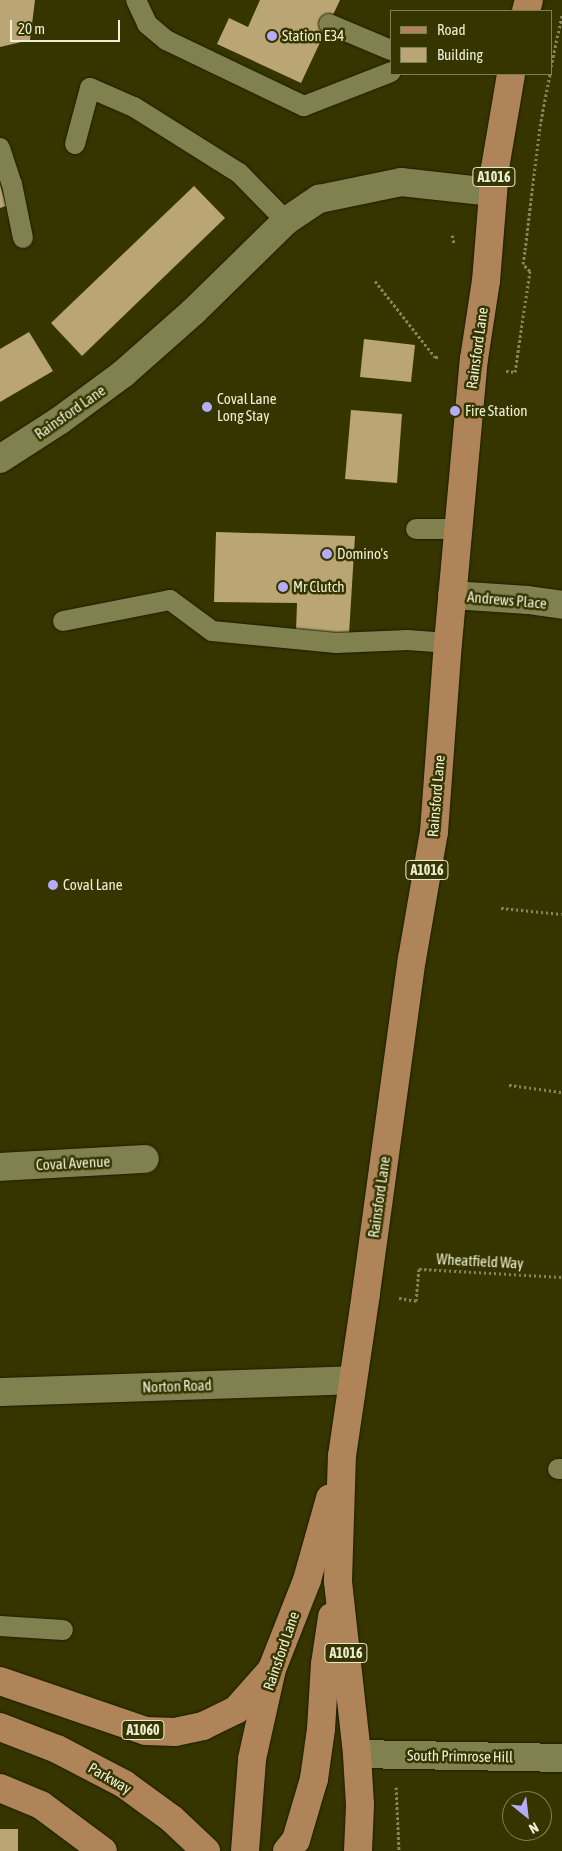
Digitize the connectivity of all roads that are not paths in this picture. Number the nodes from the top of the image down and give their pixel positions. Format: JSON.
{"nodes":[{"id":1,"x":136,"y":0,"type":"edge"},
{"id":2,"x":329,"y":24,"type":"dead end"},
{"id":3,"x":390,"y":50,"type":"edge"},
{"id":4,"x":390,"y":72,"type":"edge"},
{"id":5,"x":506,"y":75,"type":"edge"},
{"id":6,"x":75,"y":144,"type":"dead end"},
{"id":7,"x":0,"y":148,"type":"edge"},
{"id":8,"x":492,"y":192,"type":"junction"},
{"id":9,"x":286,"y":221,"type":"junction"},
{"id":10,"x":23,"y":238,"type":"dead end"},
{"id":11,"x":0,"y":459,"type":"edge"},
{"id":12,"x":416,"y":529,"type":"dead end"},
{"id":13,"x":458,"y":529,"type":"junction"},
{"id":14,"x":452,"y":595,"type":"junction"},
{"id":15,"x":562,"y":605,"type":"edge"},
{"id":16,"x":63,"y":621,"type":"dead end"},
{"id":17,"x":448,"y":643,"type":"junction"},
{"id":18,"x":145,"y":1159,"type":"dead end"},
{"id":19,"x":0,"y":1167,"type":"edge"},
{"id":20,"x":353,"y":1380,"type":"junction"},
{"id":21,"x":0,"y":1392,"type":"edge"},
{"id":22,"x":342,"y":1456,"type":"junction"},
{"id":23,"x":338,"y":1581,"type":"junction"},
{"id":24,"x":0,"y":1626,"type":"edge"},
{"id":25,"x":63,"y":1630,"type":"dead end"},
{"id":26,"x":272,"y":1669,"type":"junction"},
{"id":27,"x":0,"y":1681,"type":"edge"},
{"id":28,"x":0,"y":1727,"type":"edge"},
{"id":29,"x":357,"y":1754,"type":"junction"},
{"id":30,"x":562,"y":1758,"type":"edge"},
{"id":31,"x":0,"y":1788,"type":"edge"},
{"id":32,"x":103,"y":1851,"type":"edge"},
{"id":33,"x":206,"y":1851,"type":"edge"},
{"id":34,"x":245,"y":1851,"type":"edge"},
{"id":35,"x":287,"y":1851,"type":"edge"},
{"id":36,"x":358,"y":1851,"type":"edge"}],
"edges":[{"from":1,"to":4,"type":"lane"},
{"from":2,"to":3,"type":"lane"},
{"from":5,"to":8,"type":"main road","name":"Rainsford Lane","number":"A1016"},
{"from":6,"to":9,"type":"lane"},
{"from":7,"to":10,"type":"lane"},
{"from":8,"to":9,"type":"street","name":"Rainsford Lane"},
{"from":8,"to":13,"type":"main road","name":"Rainsford Lane","number":"A1016"},
{"from":9,"to":11,"type":"street","name":"Rainsford Lane"},
{"from":12,"to":13,"type":"lane"},
{"from":13,"to":14,"type":"main road","name":"Rainsford Lane","number":"A1016"},
{"from":14,"to":15,"type":"street","name":"Andrews Place"},
{"from":14,"to":17,"type":"main road","name":"Rainsford Lane","number":"A1016"},
{"from":16,"to":17,"type":"lane"},
{"from":17,"to":20,"type":"main road","name":"Rainsford Lane","number":"A1016"},
{"from":18,"to":19,"type":"street","name":"Coval Avenue"},
{"from":20,"to":21,"type":"street","name":"Norton Road"},
{"from":20,"to":22,"type":"main road","name":"Rainsford Lane","number":"A1016"},
{"from":22,"to":23,"type":"main road","name":"Rainsford Lane","number":"A1016"},
{"from":22,"to":26,"type":"main road","name":"Rainsford Lane","number":"A1016"},
{"from":23,"to":29,"type":"main road","name":"Rainsford Lane","number":"A1016"},
{"from":23,"to":35,"type":"main road"},
{"from":24,"to":25,"type":"lane"},
{"from":26,"to":27,"type":"main road","number":"A1060"},
{"from":26,"to":34,"type":"main road","name":"Rainsford Lane","number":"A1016"},
{"from":28,"to":33,"type":"main road","name":"Parkway"},
{"from":29,"to":30,"type":"street","name":"South Primrose Hill"},
{"from":29,"to":36,"type":"main road","name":"Rainsford Lane","number":"A1016"},
{"from":31,"to":32,"type":"main road"}]}
